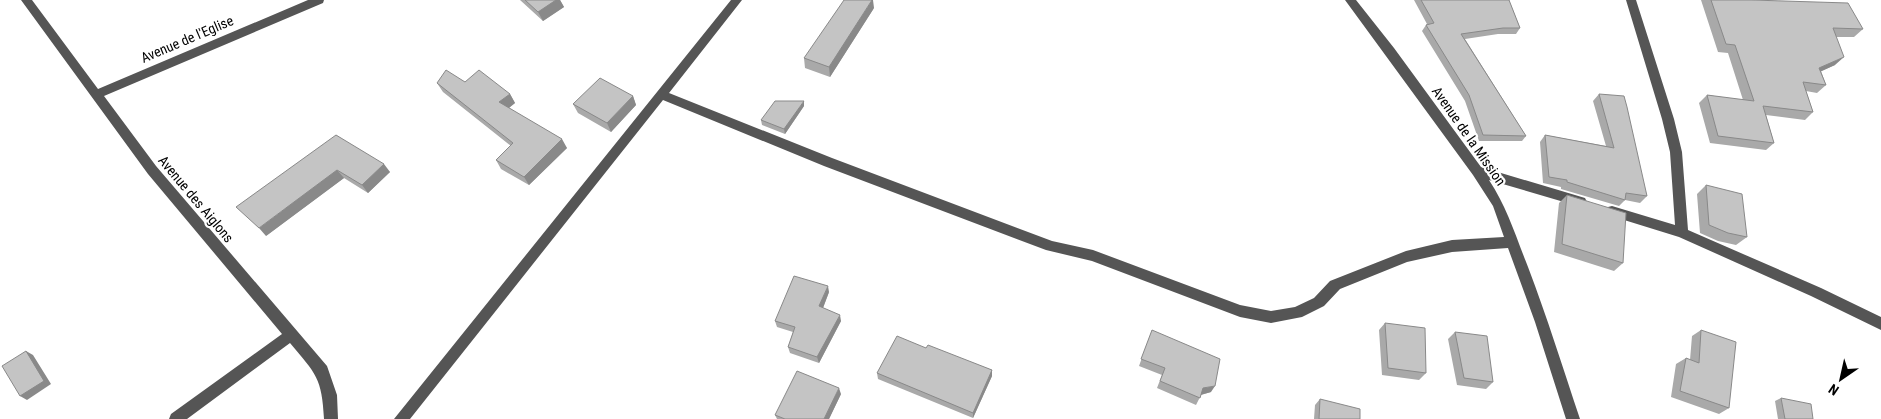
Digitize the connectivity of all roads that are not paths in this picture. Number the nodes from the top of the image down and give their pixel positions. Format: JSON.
{"nodes":[{"id":1,"x":26,"y":0,"type":"edge"},
{"id":2,"x":319,"y":0,"type":"edge"},
{"id":3,"x":737,"y":0,"type":"edge"},
{"id":4,"x":1350,"y":0,"type":"edge"},
{"id":5,"x":1631,"y":0,"type":"edge"},
{"id":6,"x":95,"y":95,"type":"junction"},
{"id":7,"x":662,"y":95,"type":"junction"},
{"id":8,"x":1477,"y":170,"type":"junction"},
{"id":9,"x":1682,"y":233,"type":"junction"},
{"id":10,"x":1513,"y":242,"type":"junction"},
{"id":11,"x":1881,"y":324,"type":"edge"},
{"id":12,"x":292,"y":334,"type":"junction"},
{"id":13,"x":176,"y":419,"type":"edge"},
{"id":14,"x":331,"y":419,"type":"edge"},
{"id":15,"x":401,"y":419,"type":"edge"},
{"id":16,"x":1573,"y":419,"type":"edge"}],
"edges":[{"from":1,"to":6,"type":"street","name":"Avenue des Aiglons"},
{"from":2,"to":6,"type":"street","name":"Avenue de l'Eglise"},
{"from":3,"to":7,"type":"street"},
{"from":4,"to":8,"type":"street","name":"Avenue de la Mission"},
{"from":5,"to":9,"type":"street"},
{"from":6,"to":12,"type":"street","name":"Avenue des Aiglons"},
{"from":7,"to":10,"type":"street"},
{"from":7,"to":15,"type":"street"},
{"from":8,"to":9,"type":"street"},
{"from":8,"to":10,"type":"street","name":"Avenue de la Mission"},
{"from":9,"to":11,"type":"street"},
{"from":10,"to":16,"type":"street","name":"Avenue de la Mission"},
{"from":12,"to":13,"type":"street"},
{"from":12,"to":14,"type":"street","name":"Avenue des Aiglons"}]}
